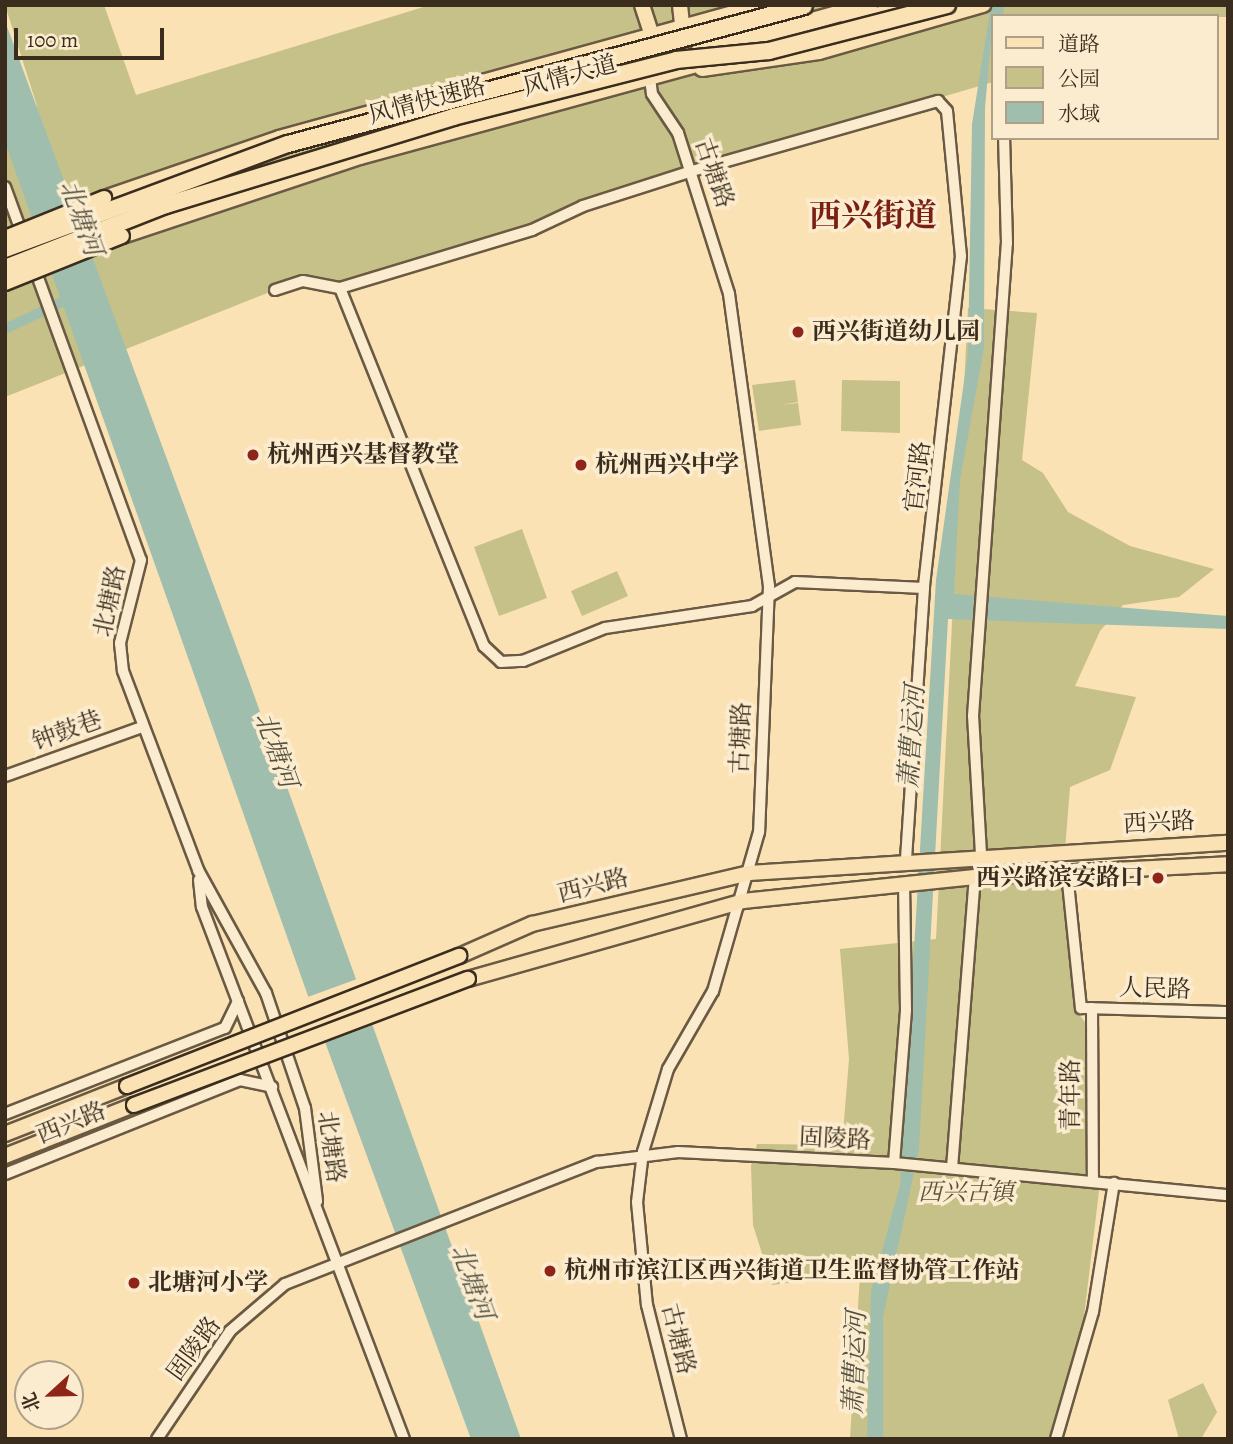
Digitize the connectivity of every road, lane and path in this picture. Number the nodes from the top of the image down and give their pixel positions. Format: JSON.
{"nodes":[{"id":1,"x":642,"y":5,"type":"edge"},
{"id":2,"x":680,"y":5,"type":"edge"},
{"id":3,"x":762,"y":5,"type":"edge"},
{"id":4,"x":805,"y":5,"type":"edge"},
{"id":5,"x":869,"y":5,"type":"edge"},
{"id":6,"x":912,"y":5,"type":"edge"},
{"id":7,"x":983,"y":5,"type":"edge"},
{"id":8,"x":954,"y":8,"type":"edge"},
{"id":9,"x":682,"y":25,"type":"junction"},
{"id":10,"x":651,"y":32,"type":"junction"},
{"id":11,"x":674,"y":66,"type":"junction"},
{"id":12,"x":647,"y":79,"type":"junction"},
{"id":13,"x":1004,"y":140,"type":"edge"},
{"id":14,"x":692,"y":171,"type":"junction"},
{"id":15,"x":5,"y":187,"type":"edge"},
{"id":16,"x":5,"y":238,"type":"edge"},
{"id":17,"x":5,"y":249,"type":"edge"},
{"id":18,"x":5,"y":268,"type":"edge"},
{"id":19,"x":5,"y":284,"type":"edge"},
{"id":20,"x":340,"y":288,"type":"junction"},
{"id":21,"x":275,"y":290,"type":"dead end"},
{"id":22,"x":924,"y":588,"type":"junction"},
{"id":23,"x":767,"y":596,"type":"junction"},
{"id":24,"x":142,"y":727,"type":"junction"},
{"id":25,"x":5,"y":776,"type":"edge"},
{"id":26,"x":1228,"y":843,"type":"edge"},
{"id":27,"x":981,"y":854,"type":"junction"},
{"id":28,"x":908,"y":862,"type":"junction"},
{"id":29,"x":1228,"y":864,"type":"edge"},
{"id":30,"x":198,"y":870,"type":"junction"},
{"id":31,"x":749,"y":873,"type":"junction"},
{"id":32,"x":1067,"y":873,"type":"junction"},
{"id":33,"x":975,"y":877,"type":"junction"},
{"id":34,"x":906,"y":885,"type":"junction"},
{"id":35,"x":743,"y":901,"type":"junction"},
{"id":36,"x":238,"y":1001,"type":"junction"},
{"id":37,"x":1087,"y":1008,"type":"junction"},
{"id":38,"x":1228,"y":1012,"type":"edge"},
{"id":39,"x":272,"y":1087,"type":"junction"},
{"id":40,"x":5,"y":1114,"type":"edge"},
{"id":41,"x":5,"y":1134,"type":"edge"},
{"id":42,"x":643,"y":1152,"type":"junction"},
{"id":43,"x":5,"y":1156,"type":"edge"},
{"id":44,"x":896,"y":1163,"type":"junction"},
{"id":45,"x":952,"y":1168,"type":"junction"},
{"id":46,"x":5,"y":1174,"type":"edge"},
{"id":47,"x":1093,"y":1181,"type":"junction"},
{"id":48,"x":1114,"y":1183,"type":"junction"},
{"id":49,"x":1228,"y":1195,"type":"edge"},
{"id":50,"x":317,"y":1201,"type":"junction"},
{"id":51,"x":338,"y":1261,"type":"junction"},
{"id":52,"x":157,"y":1439,"type":"edge"},
{"id":53,"x":404,"y":1439,"type":"edge"},
{"id":54,"x":681,"y":1439,"type":"edge"},
{"id":55,"x":1056,"y":1439,"type":"edge"}],
"edges":[{"from":1,"to":10,"type":"main road"},
{"from":2,"to":9,"type":"main road"},
{"from":3,"to":9,"type":"main road","name":"风情大道"},
{"from":4,"to":17,"type":"highway","name":"风情快速路","bridge":true},
{"from":5,"to":11,"type":"highway","name":"风情快速路","bridge":true},
{"from":6,"to":11,"type":"main road","name":"风情大道"},
{"from":7,"to":8,"type":"main road"},
{"from":8,"to":11,"type":"highway","bridge":true},
{"from":9,"to":10,"type":"main road","name":"风情大道"},
{"from":10,"to":12,"type":"street","name":"古塘路"},
{"from":10,"to":16,"type":"main road","name":"风情大道","bridge":true},
{"from":11,"to":12,"type":"main road","name":"风情大道"},
{"from":11,"to":18,"type":"highway","name":"风情快速路","bridge":true},
{"from":12,"to":14,"type":"street","name":"古塘路"},
{"from":12,"to":19,"type":"main road","name":"风情大道","bridge":true},
{"from":13,"to":27,"type":"street"},
{"from":14,"to":20,"type":"street"},
{"from":14,"to":22,"type":"street","name":"官河路"},
{"from":14,"to":23,"type":"street","name":"古塘路"},
{"from":15,"to":24,"type":"street","name":"北塘路"},
{"from":20,"to":21,"type":"street"},
{"from":20,"to":23,"type":"street"},
{"from":22,"to":23,"type":"street"},
{"from":22,"to":28,"type":"street","name":"官河路"},
{"from":23,"to":31,"type":"street","name":"古塘路"},
{"from":24,"to":25,"type":"street","name":"钟鼓巷"},
{"from":24,"to":30,"type":"street","name":"北塘路"},
{"from":26,"to":27,"type":"main road","name":"西兴路"},
{"from":27,"to":28,"type":"main road","name":"西兴路"},
{"from":28,"to":31,"type":"main road","name":"西兴路"},
{"from":29,"to":32,"type":"main road","name":"西兴路"},
{"from":30,"to":36,"type":"street","name":"北塘路"},
{"from":30,"to":50,"type":"street","name":"北塘路"},
{"from":31,"to":35,"type":"street","name":"古塘路"},
{"from":31,"to":41,"type":"main road","name":"西兴路","bridge":true},
{"from":32,"to":33,"type":"main road","name":"西兴路"},
{"from":32,"to":37,"type":"street","name":"青年路"},
{"from":33,"to":34,"type":"main road","name":"西兴路"},
{"from":33,"to":45,"type":"street"},
{"from":34,"to":35,"type":"main road","name":"西兴路"},
{"from":34,"to":44,"type":"street"},
{"from":35,"to":42,"type":"street","name":"古塘路"},
{"from":35,"to":43,"type":"main road","name":"西兴路","bridge":true},
{"from":36,"to":39,"type":"street","name":"北塘路"},
{"from":36,"to":40,"type":"street","name":"西兴路"},
{"from":37,"to":38,"type":"street","name":"人民路"},
{"from":37,"to":47,"type":"street","name":"青年路"},
{"from":39,"to":46,"type":"street","name":"西兴路"},
{"from":39,"to":50,"type":"street","name":"北塘路"},
{"from":42,"to":44,"type":"street","name":"固陵路"},
{"from":42,"to":51,"type":"street","name":"固陵路"},
{"from":42,"to":54,"type":"street","name":"古塘路"},
{"from":44,"to":45,"type":"street","name":"固陵路"},
{"from":45,"to":47,"type":"street","name":"固陵路"},
{"from":47,"to":48,"type":"street","name":"固陵路"},
{"from":48,"to":49,"type":"street","name":"固陵路"},
{"from":48,"to":55,"type":"street"},
{"from":50,"to":51,"type":"street","name":"北塘路"},
{"from":51,"to":52,"type":"street","name":"固陵路"},
{"from":51,"to":53,"type":"street","name":"北塘路"}]}
